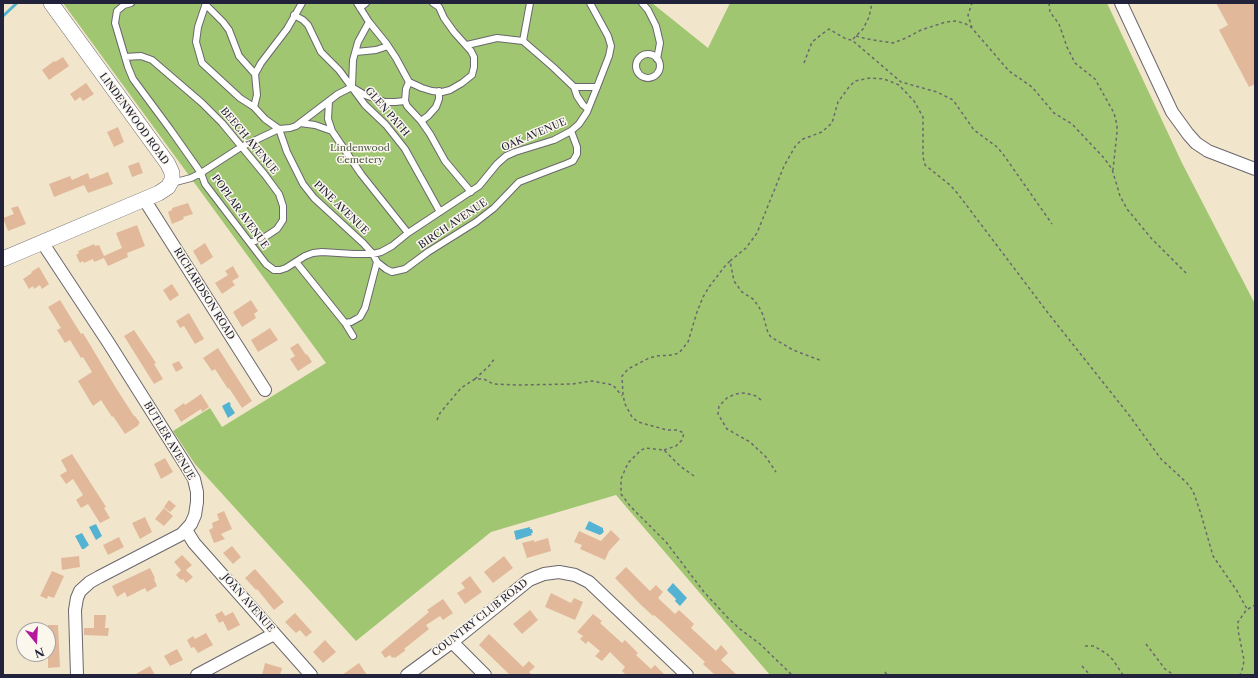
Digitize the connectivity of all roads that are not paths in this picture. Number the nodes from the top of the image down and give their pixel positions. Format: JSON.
{"nodes":[{"id":1,"x":51,"y":3,"type":"edge"},
{"id":2,"x":131,"y":3,"type":"edge"},
{"id":3,"x":302,"y":3,"type":"edge"},
{"id":4,"x":366,"y":3,"type":"edge"},
{"id":5,"x":530,"y":3,"type":"edge"},
{"id":6,"x":590,"y":3,"type":"edge"},
{"id":7,"x":642,"y":3,"type":"edge"},
{"id":8,"x":1121,"y":3,"type":"edge"},
{"id":9,"x":206,"y":4,"type":"edge"},
{"id":10,"x":437,"y":4,"type":"edge"},
{"id":11,"x":359,"y":6,"type":"edge"},
{"id":12,"x":294,"y":15,"type":"junction"},
{"id":13,"x":369,"y":22,"type":"junction"},
{"id":14,"x":523,"y":41,"type":"junction"},
{"id":15,"x":467,"y":45,"type":"junction"},
{"id":16,"x":388,"y":46,"type":"junction"},
{"id":17,"x":356,"y":52,"type":"junction"},
{"id":18,"x":125,"y":57,"type":"junction"},
{"id":19,"x":657,"y":59,"type":"dead end"},
{"id":20,"x":255,"y":74,"type":"junction"},
{"id":21,"x":409,"y":82,"type":"junction"},
{"id":22,"x":574,"y":86,"type":"junction"},
{"id":23,"x":352,"y":87,"type":"junction"},
{"id":24,"x":597,"y":87,"type":"junction"},
{"id":25,"x":439,"y":92,"type":"junction"},
{"id":26,"x":329,"y":101,"type":"junction"},
{"id":27,"x":405,"y":101,"type":"junction"},
{"id":28,"x":254,"y":107,"type":"junction"},
{"id":29,"x":588,"y":109,"type":"junction"},
{"id":30,"x":421,"y":121,"type":"junction"},
{"id":31,"x":300,"y":123,"type":"junction"},
{"id":32,"x":279,"y":129,"type":"junction"},
{"id":33,"x":332,"y":130,"type":"junction"},
{"id":34,"x":571,"y":131,"type":"junction"},
{"id":35,"x":242,"y":147,"type":"junction"},
{"id":36,"x":1255,"y":169,"type":"edge"},
{"id":37,"x":201,"y":173,"type":"junction"},
{"id":38,"x":171,"y":183,"type":"junction"},
{"id":39,"x":471,"y":192,"type":"junction"},
{"id":40,"x":144,"y":199,"type":"junction"},
{"id":41,"x":440,"y":212,"type":"junction"},
{"id":42,"x":408,"y":233,"type":"junction"},
{"id":43,"x":42,"y":242,"type":"junction"},
{"id":44,"x":250,"y":243,"type":"junction"},
{"id":45,"x":372,"y":254,"type":"junction"},
{"id":46,"x":3,"y":260,"type":"edge"},
{"id":47,"x":296,"y":262,"type":"junction"},
{"id":48,"x":377,"y":262,"type":"junction"},
{"id":49,"x":345,"y":323,"type":"junction"},
{"id":50,"x":353,"y":336,"type":"dead end"},
{"id":51,"x":265,"y":390,"type":"dead end"},
{"id":52,"x":186,"y":530,"type":"junction"},
{"id":53,"x":274,"y":634,"type":"junction"},
{"id":54,"x":452,"y":642,"type":"junction"},
{"id":55,"x":77,"y":675,"type":"edge"},
{"id":56,"x":197,"y":675,"type":"edge"},
{"id":57,"x":311,"y":675,"type":"edge"},
{"id":58,"x":407,"y":675,"type":"edge"},
{"id":59,"x":485,"y":675,"type":"edge"},
{"id":60,"x":688,"y":675,"type":"edge"}],
"edges":[{"from":1,"to":38,"type":"street","name":"LINDENWOOD ROAD"},
{"from":2,"to":18,"type":"lane","name":"POPLAR AVENUE"},
{"from":3,"to":12,"type":"lane"},
{"from":4,"to":11,"type":"lane"},
{"from":5,"to":14,"type":"lane"},
{"from":6,"to":24,"type":"lane","name":"OAK AVENUE"},
{"from":7,"to":19,"type":"lane"},
{"from":8,"to":36,"type":"street"},
{"from":9,"to":20,"type":"lane"},
{"from":9,"to":28,"type":"lane"},
{"from":10,"to":15,"type":"lane"},
{"from":11,"to":13,"type":"lane"},
{"from":12,"to":20,"type":"lane"},
{"from":12,"to":23,"type":"lane","name":"GLEN PATH"},
{"from":13,"to":16,"type":"lane"},
{"from":13,"to":17,"type":"lane"},
{"from":14,"to":15,"type":"lane"},
{"from":14,"to":22,"type":"lane"},
{"from":15,"to":25,"type":"lane"},
{"from":16,"to":17,"type":"lane"},
{"from":16,"to":21,"type":"lane"},
{"from":17,"to":23,"type":"lane"},
{"from":18,"to":35,"type":"lane","name":"BEECH AVENUE"},
{"from":18,"to":37,"type":"lane","name":"POPLAR AVENUE"},
{"from":20,"to":28,"type":"lane"},
{"from":21,"to":25,"type":"lane"},
{"from":21,"to":27,"type":"lane"},
{"from":22,"to":24,"type":"lane"},
{"from":22,"to":29,"type":"lane"},
{"from":23,"to":26,"type":"lane"},
{"from":23,"to":27,"type":"lane"},
{"from":23,"to":41,"type":"lane","name":"GLEN PATH"},
{"from":24,"to":29,"type":"lane","name":"OAK AVENUE"},
{"from":25,"to":30,"type":"lane"},
{"from":26,"to":31,"type":"lane"},
{"from":26,"to":33,"type":"lane"},
{"from":27,"to":30,"type":"lane"},
{"from":28,"to":32,"type":"lane"},
{"from":29,"to":34,"type":"lane","name":"OAK AVENUE"},
{"from":30,"to":39,"type":"lane"},
{"from":31,"to":32,"type":"lane"},
{"from":31,"to":33,"type":"lane"},
{"from":32,"to":35,"type":"lane"},
{"from":32,"to":45,"type":"lane","name":"PINE AVENUE"},
{"from":33,"to":42,"type":"lane"},
{"from":34,"to":39,"type":"lane","name":"OAK AVENUE"},
{"from":34,"to":48,"type":"lane","name":"BIRCH AVENUE"},
{"from":35,"to":37,"type":"lane"},
{"from":35,"to":44,"type":"lane","name":"BEECH AVENUE"},
{"from":37,"to":38,"type":"lane"},
{"from":37,"to":44,"type":"lane","name":"POPLAR AVENUE"},
{"from":38,"to":40,"type":"street"},
{"from":39,"to":41,"type":"lane"},
{"from":40,"to":43,"type":"street"},
{"from":40,"to":51,"type":"street","name":"RICHARDSON ROAD"},
{"from":41,"to":42,"type":"lane"},
{"from":42,"to":45,"type":"lane"},
{"from":43,"to":46,"type":"street"},
{"from":43,"to":52,"type":"street","name":"BUTLER AVENUE"},
{"from":44,"to":47,"type":"lane","name":"POPLAR AVENUE"},
{"from":45,"to":47,"type":"lane","name":"POPLAR AVENUE"},
{"from":45,"to":48,"type":"lane","name":"PINE AVENUE"},
{"from":47,"to":49,"type":"lane"},
{"from":48,"to":49,"type":"lane"},
{"from":49,"to":50,"type":"lane"},
{"from":52,"to":53,"type":"street","name":"JOAN AVENUE"},
{"from":52,"to":55,"type":"street"},
{"from":53,"to":56,"type":"street"},
{"from":53,"to":57,"type":"street","name":"JOAN AVENUE"},
{"from":54,"to":58,"type":"street","name":"COUNTRY CLUB ROAD"},
{"from":54,"to":59,"type":"street"},
{"from":54,"to":60,"type":"street","name":"COUNTRY CLUB ROAD"}]}
